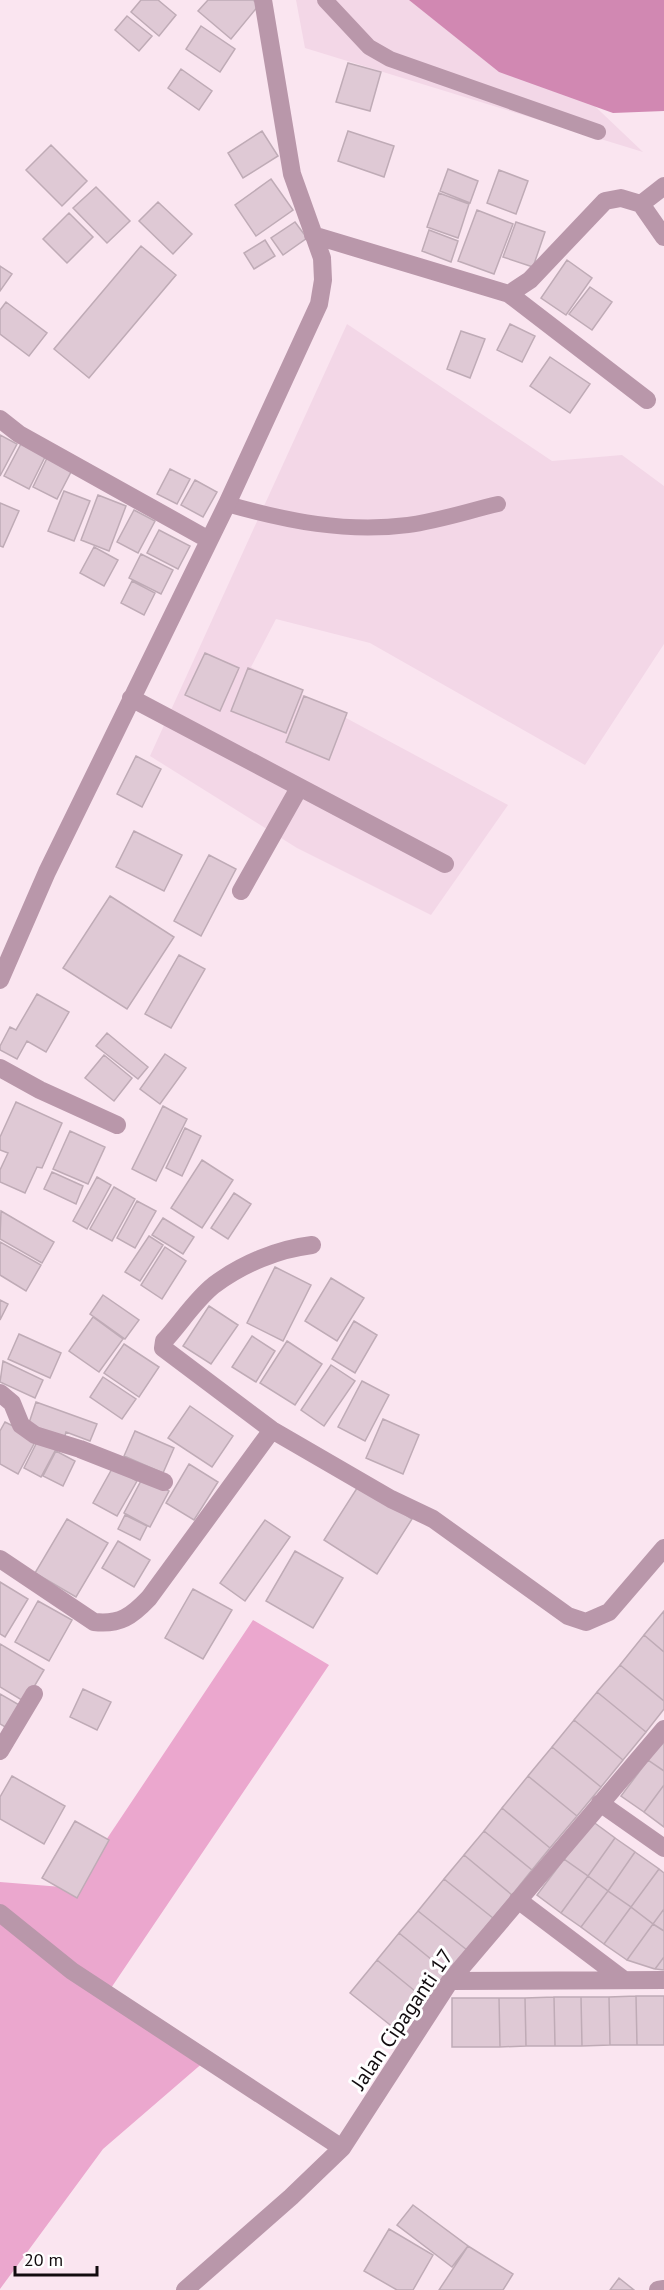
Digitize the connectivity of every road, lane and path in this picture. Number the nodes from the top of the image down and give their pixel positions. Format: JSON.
{"nodes":[{"id":1,"x":263,"y":0,"type":"edge"},
{"id":2,"x":326,"y":0,"type":"edge"},
{"id":3,"x":598,"y":132,"type":"dead end"},
{"id":4,"x":664,"y":186,"type":"edge"},
{"id":5,"x":640,"y":204,"type":"junction"},
{"id":6,"x":313,"y":235,"type":"junction"},
{"id":7,"x":664,"y":237,"type":"edge"},
{"id":8,"x":509,"y":294,"type":"junction"},
{"id":9,"x":647,"y":400,"type":"dead end"},
{"id":10,"x":0,"y":418,"type":"edge"},
{"id":11,"x":227,"y":504,"type":"junction"},
{"id":12,"x":498,"y":504,"type":"dead end"},
{"id":13,"x":210,"y":540,"type":"junction"},
{"id":14,"x":131,"y":698,"type":"junction"},
{"id":15,"x":299,"y":788,"type":"junction"},
{"id":16,"x":445,"y":864,"type":"dead end"},
{"id":17,"x":241,"y":891,"type":"dead end"},
{"id":18,"x":0,"y":980,"type":"edge"},
{"id":19,"x":0,"y":1068,"type":"edge"},
{"id":20,"x":117,"y":1125,"type":"dead end"},
{"id":21,"x":312,"y":1245,"type":"dead end"},
{"id":22,"x":0,"y":1393,"type":"edge"},
{"id":23,"x":272,"y":1430,"type":"junction"},
{"id":24,"x":164,"y":1482,"type":"dead end"},
{"id":25,"x":664,"y":1548,"type":"edge"},
{"id":26,"x":0,"y":1559,"type":"edge"},
{"id":27,"x":34,"y":1694,"type":"dead end"},
{"id":28,"x":664,"y":1729,"type":"edge"},
{"id":29,"x":0,"y":1751,"type":"edge"},
{"id":30,"x":600,"y":1803,"type":"junction"},
{"id":31,"x":664,"y":1848,"type":"edge"},
{"id":32,"x":518,"y":1900,"type":"junction"},
{"id":33,"x":0,"y":1913,"type":"edge"},
{"id":34,"x":624,"y":1980,"type":"junction"},
{"id":35,"x":664,"y":1980,"type":"edge"},
{"id":36,"x":450,"y":1981,"type":"junction"},
{"id":37,"x":342,"y":2148,"type":"junction"},
{"id":38,"x":664,"y":2289,"type":"edge"},
{"id":39,"x":185,"y":2290,"type":"edge"},
{"id":40,"x":658,"y":2290,"type":"edge"}],
"edges":[{"from":1,"to":6,"type":"street"},
{"from":2,"to":3,"type":"lane"},
{"from":4,"to":5,"type":"street"},
{"from":5,"to":7,"type":"street"},
{"from":5,"to":8,"type":"street"},
{"from":6,"to":8,"type":"street"},
{"from":6,"to":11,"type":"street"},
{"from":8,"to":9,"type":"street"},
{"from":10,"to":13,"type":"street"},
{"from":11,"to":12,"type":"lane"},
{"from":11,"to":13,"type":"street"},
{"from":13,"to":14,"type":"street"},
{"from":14,"to":15,"type":"street"},
{"from":14,"to":18,"type":"street"},
{"from":15,"to":16,"type":"street"},
{"from":15,"to":17,"type":"street"},
{"from":19,"to":20,"type":"street"},
{"from":21,"to":23,"type":"street"},
{"from":22,"to":24,"type":"street"},
{"from":23,"to":25,"type":"street"},
{"from":23,"to":26,"type":"street"},
{"from":27,"to":29,"type":"street"},
{"from":28,"to":30,"type":"street","name":"Jalan Cipaganti 17"},
{"from":30,"to":31,"type":"street"},
{"from":30,"to":32,"type":"street","name":"Jalan Cipaganti 17"},
{"from":32,"to":34,"type":"street"},
{"from":32,"to":36,"type":"street","name":"Jalan Cipaganti 17"},
{"from":33,"to":37,"type":"street"},
{"from":34,"to":35,"type":"street"},
{"from":34,"to":36,"type":"street"},
{"from":36,"to":37,"type":"street","name":"Jalan Cipaganti 17"},
{"from":37,"to":39,"type":"street","name":"Jalan Cipaganti 17"},
{"from":38,"to":40,"type":"street"}]}
